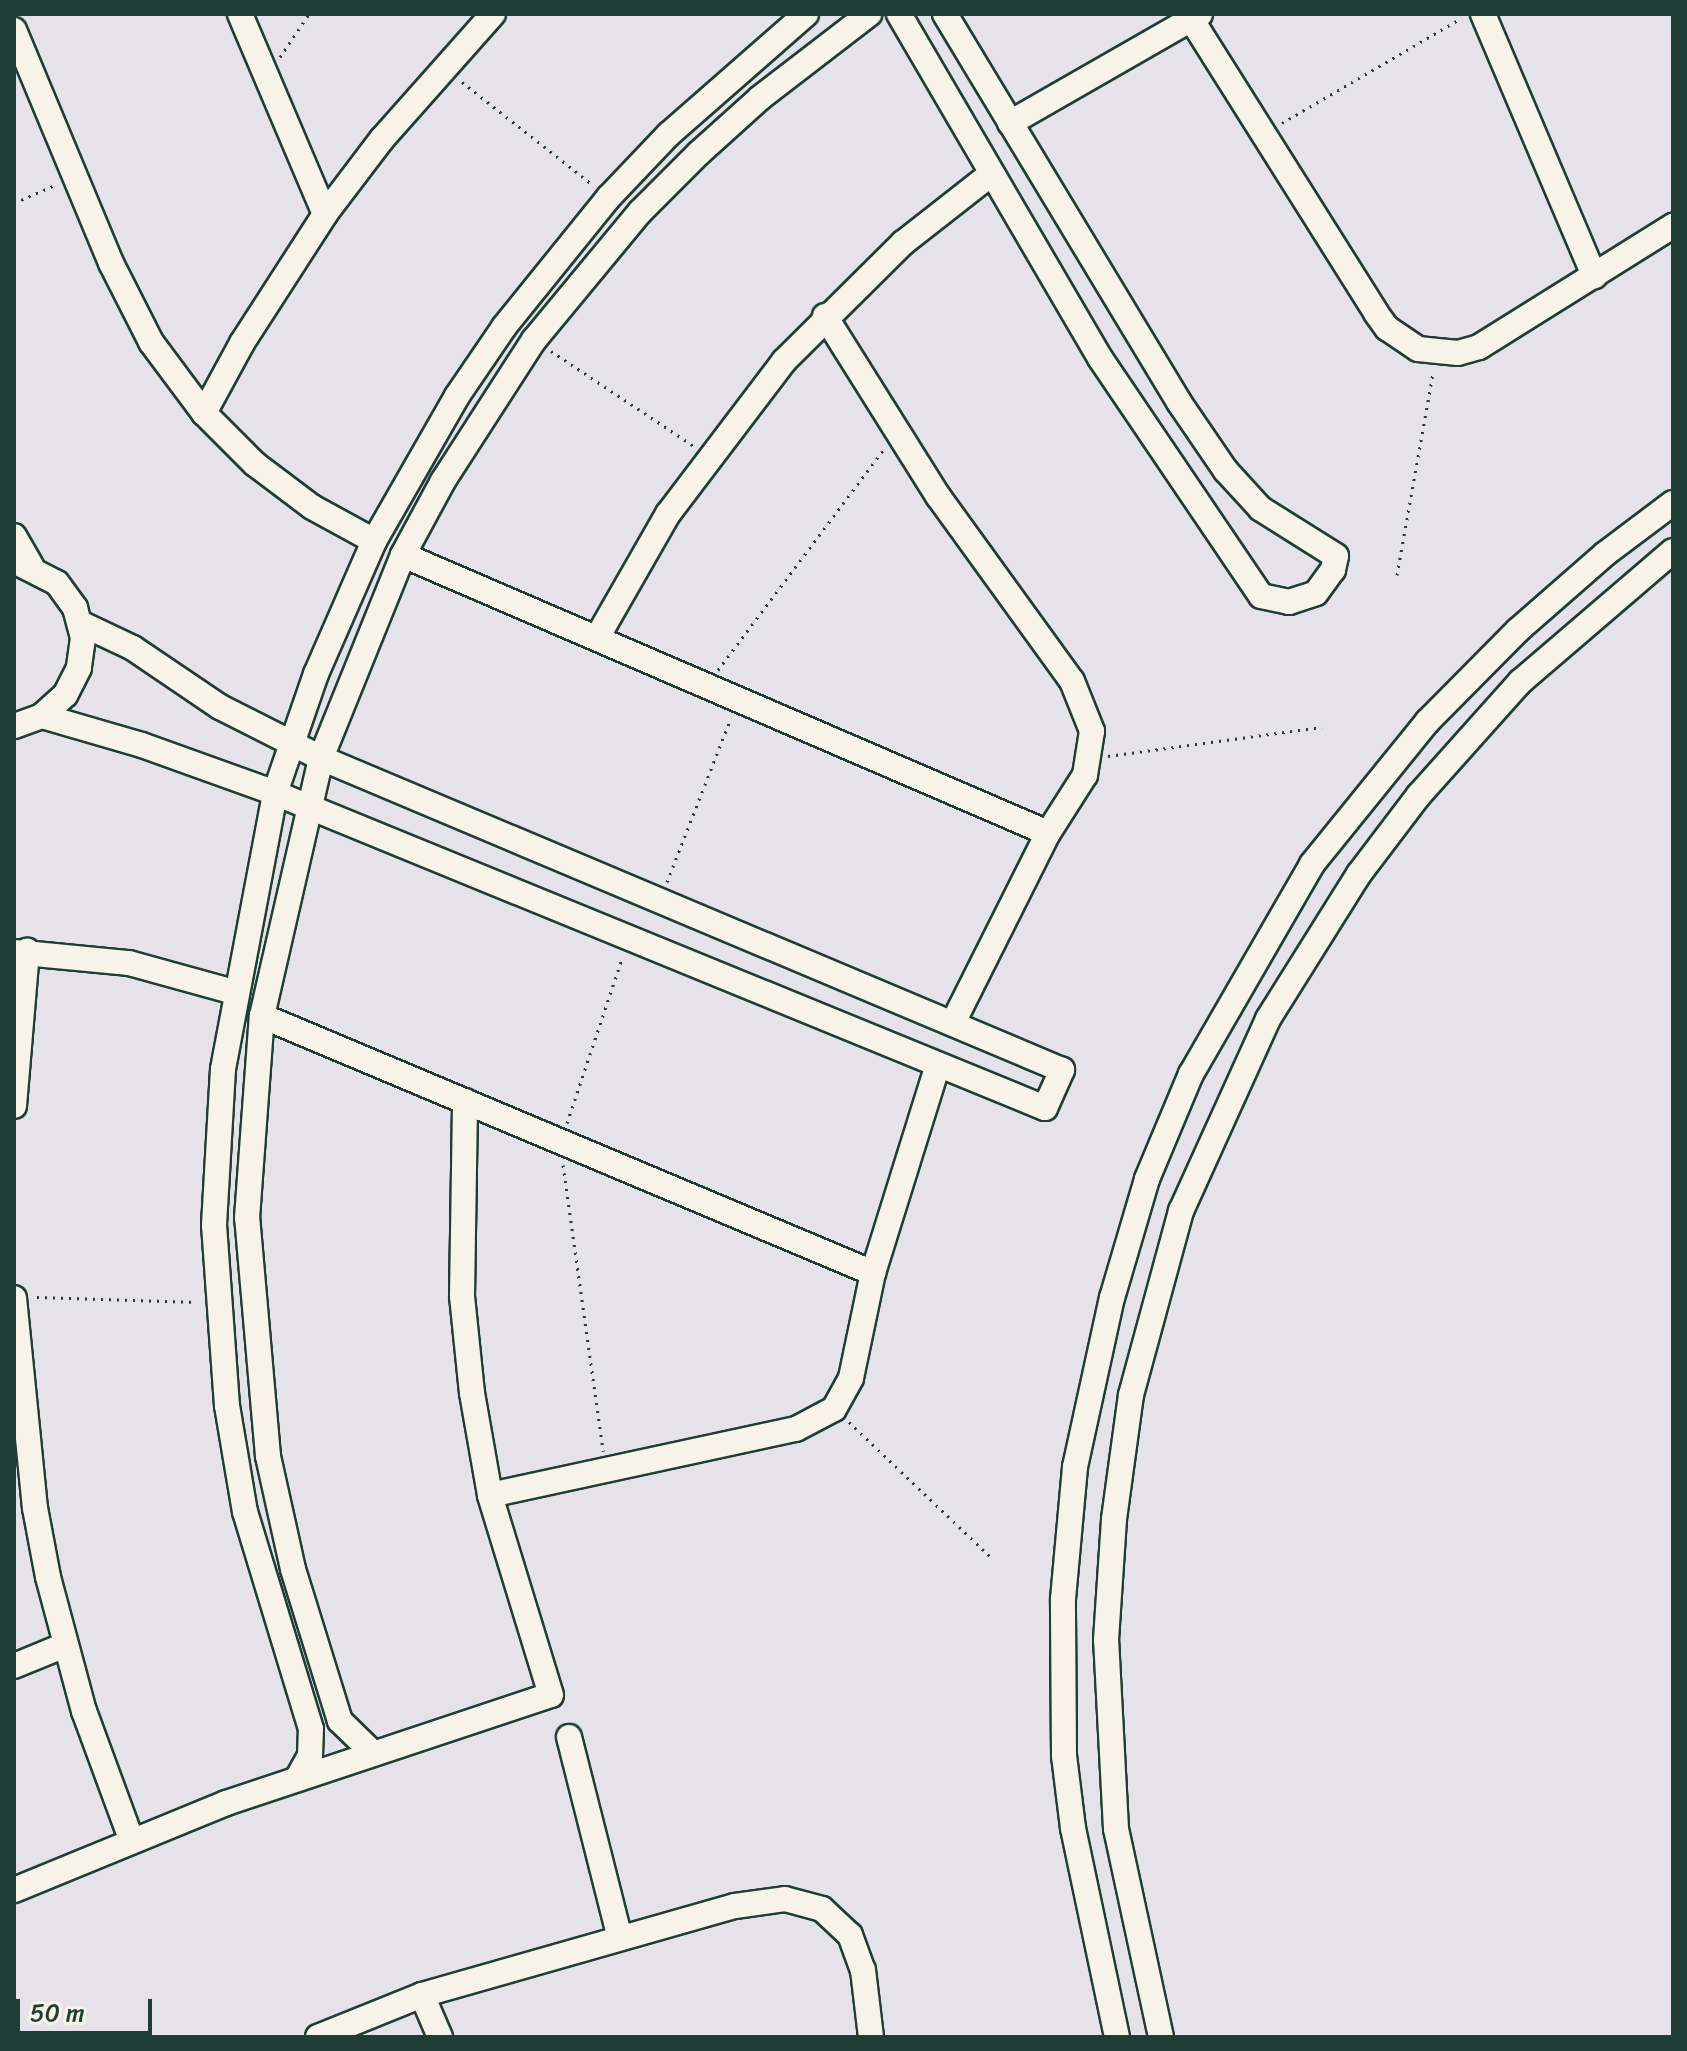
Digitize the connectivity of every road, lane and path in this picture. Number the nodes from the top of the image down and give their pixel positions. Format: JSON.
{"nodes":[{"id":1,"x":240,"y":14,"type":"edge"},
{"id":2,"x":309,"y":14,"type":"edge"},
{"id":3,"x":493,"y":14,"type":"edge"},
{"id":4,"x":806,"y":14,"type":"edge"},
{"id":5,"x":869,"y":14,"type":"edge"},
{"id":6,"x":899,"y":14,"type":"edge"},
{"id":7,"x":945,"y":14,"type":"edge"},
{"id":8,"x":1468,"y":14,"type":"edge"},
{"id":9,"x":1483,"y":14,"type":"edge"},
{"id":10,"x":1193,"y":16,"type":"edge"},
{"id":11,"x":14,"y":30,"type":"edge"},
{"id":12,"x":443,"y":67,"type":"junction"},
{"id":13,"x":267,"y":78,"type":"junction"},
{"id":14,"x":1010,"y":123,"type":"junction"},
{"id":15,"x":1260,"y":135,"type":"junction"},
{"id":16,"x":991,"y":174,"type":"junction"},
{"id":17,"x":75,"y":176,"type":"junction"},
{"id":18,"x":609,"y":197,"type":"junction"},
{"id":19,"x":14,"y":203,"type":"edge"},
{"id":20,"x":325,"y":214,"type":"junction"},
{"id":21,"x":1673,"y":226,"type":"edge"},
{"id":22,"x":1594,"y":276,"type":"junction"},
{"id":23,"x":825,"y":316,"type":"junction"},
{"id":24,"x":534,"y":340,"type":"junction"},
{"id":25,"x":1437,"y":353,"type":"junction"},
{"id":26,"x":204,"y":413,"type":"junction"},
{"id":27,"x":896,"y":433,"type":"junction"},
{"id":28,"x":708,"y":455,"type":"junction"},
{"id":29,"x":1673,"y":503,"type":"edge"},
{"id":30,"x":14,"y":536,"type":"edge"},
{"id":31,"x":374,"y":541,"type":"junction"},
{"id":32,"x":1673,"y":551,"type":"edge"},
{"id":33,"x":403,"y":555,"type":"junction"},
{"id":34,"x":23,"y":564,"type":"edge"},
{"id":35,"x":1397,"y":575,"type":"dead end"},
{"id":36,"x":80,"y":623,"type":"junction"},
{"id":37,"x":598,"y":636,"type":"junction"},
{"id":38,"x":707,"y":686,"type":"junction"},
{"id":39,"x":738,"y":699,"type":"junction"},
{"id":40,"x":42,"y":716,"type":"junction"},
{"id":41,"x":14,"y":726,"type":"edge"},
{"id":42,"x":1322,"y":727,"type":"dead end"},
{"id":43,"x":291,"y":743,"type":"junction"},
{"id":44,"x":321,"y":758,"type":"junction"},
{"id":45,"x":1091,"y":758,"type":"junction"},
{"id":46,"x":275,"y":793,"type":"junction"},
{"id":47,"x":311,"y":808,"type":"junction"},
{"id":48,"x":1048,"y":833,"type":"junction"},
{"id":49,"x":661,"y":897,"type":"junction"},
{"id":50,"x":629,"y":939,"type":"junction"},
{"id":51,"x":21,"y":952,"type":"edge"},
{"id":52,"x":234,"y":992,"type":"junction"},
{"id":53,"x":262,"y":1016,"type":"junction"},
{"id":54,"x":953,"y":1023,"type":"junction"},
{"id":55,"x":937,"y":1067,"type":"junction"},
{"id":56,"x":465,"y":1101,"type":"junction"},
{"id":57,"x":14,"y":1106,"type":"edge"},
{"id":58,"x":560,"y":1142,"type":"junction"},
{"id":59,"x":873,"y":1273,"type":"junction"},
{"id":60,"x":22,"y":1298,"type":"edge"},
{"id":61,"x":217,"y":1302,"type":"junction"},
{"id":62,"x":834,"y":1409,"type":"junction"},
{"id":63,"x":20,"y":1444,"type":"edge"},
{"id":64,"x":605,"y":1470,"type":"junction"},
{"id":65,"x":490,"y":1495,"type":"junction"},
{"id":66,"x":993,"y":1559,"type":"dead end"},
{"id":67,"x":65,"y":1645,"type":"junction"},
{"id":68,"x":14,"y":1666,"type":"edge"},
{"id":69,"x":324,"y":1671,"type":"junction"},
{"id":70,"x":295,"y":1681,"type":"junction"},
{"id":71,"x":569,"y":1737,"type":"dead end"},
{"id":72,"x":372,"y":1752,"type":"junction"},
{"id":73,"x":297,"y":1779,"type":"junction"},
{"id":74,"x":131,"y":1839,"type":"junction"},
{"id":75,"x":14,"y":1890,"type":"edge"},
{"id":76,"x":620,"y":1938,"type":"junction"},
{"id":77,"x":422,"y":1995,"type":"junction"},
{"id":78,"x":318,"y":2037,"type":"edge"},
{"id":79,"x":440,"y":2037,"type":"edge"},
{"id":80,"x":871,"y":2037,"type":"edge"},
{"id":81,"x":1117,"y":2037,"type":"edge"},
{"id":82,"x":1161,"y":2037,"type":"edge"}],
"edges":[{"from":1,"to":13,"type":"street"},
{"from":2,"to":13,"type":"path"},
{"from":3,"to":12,"type":"street"},
{"from":4,"to":18,"type":"street"},
{"from":5,"to":24,"type":"street"},
{"from":6,"to":16,"type":"street"},
{"from":7,"to":14,"type":"street"},
{"from":8,"to":15,"type":"path"},
{"from":9,"to":22,"type":"street"},
{"from":10,"to":14,"type":"street"},
{"from":10,"to":15,"type":"street"},
{"from":11,"to":17,"type":"street"},
{"from":12,"to":18,"type":"path"},
{"from":12,"to":20,"type":"street"},
{"from":13,"to":20,"type":"street"},
{"from":14,"to":16,"type":"street"},
{"from":15,"to":25,"type":"street"},
{"from":16,"to":23,"type":"street"},
{"from":17,"to":19,"type":"path"},
{"from":17,"to":26,"type":"street"},
{"from":18,"to":31,"type":"street"},
{"from":20,"to":26,"type":"street"},
{"from":21,"to":22,"type":"street"},
{"from":22,"to":25,"type":"street"},
{"from":23,"to":27,"type":"street"},
{"from":23,"to":28,"type":"street"},
{"from":24,"to":28,"type":"path"},
{"from":24,"to":33,"type":"street"},
{"from":25,"to":35,"type":"path"},
{"from":26,"to":31,"type":"street"},
{"from":27,"to":38,"type":"path"},
{"from":27,"to":45,"type":"street"},
{"from":28,"to":37,"type":"street"},
{"from":29,"to":81,"type":"street"},
{"from":30,"to":34,"type":"street"},
{"from":31,"to":43,"type":"street"},
{"from":32,"to":82,"type":"street"},
{"from":33,"to":37,"type":"street"},
{"from":33,"to":44,"type":"street"},
{"from":34,"to":36,"type":"street"},
{"from":36,"to":40,"type":"street"},
{"from":36,"to":43,"type":"street"},
{"from":37,"to":38,"type":"street"},
{"from":38,"to":39,"type":"street"},
{"from":39,"to":48,"type":"street"},
{"from":39,"to":49,"type":"path"},
{"from":40,"to":41,"type":"street"},
{"from":40,"to":46,"type":"street"},
{"from":42,"to":45,"type":"path"},
{"from":43,"to":44,"type":"street"},
{"from":43,"to":46,"type":"street"},
{"from":44,"to":47,"type":"street"},
{"from":44,"to":49,"type":"street"},
{"from":45,"to":48,"type":"street"},
{"from":46,"to":47,"type":"street"},
{"from":46,"to":52,"type":"street"},
{"from":47,"to":50,"type":"street"},
{"from":47,"to":53,"type":"street"},
{"from":48,"to":54,"type":"street"},
{"from":49,"to":54,"type":"street"},
{"from":50,"to":55,"type":"street"},
{"from":50,"to":58,"type":"path"},
{"from":51,"to":52,"type":"street"},
{"from":51,"to":57,"type":"street"},
{"from":52,"to":61,"type":"street"},
{"from":53,"to":56,"type":"street"},
{"from":53,"to":69,"type":"street"},
{"from":54,"to":55,"type":"street"},
{"from":55,"to":59,"type":"street"},
{"from":56,"to":58,"type":"street"},
{"from":56,"to":65,"type":"street"},
{"from":58,"to":59,"type":"street"},
{"from":58,"to":64,"type":"path"},
{"from":59,"to":62,"type":"street"},
{"from":60,"to":61,"type":"path"},
{"from":60,"to":63,"type":"street"},
{"from":61,"to":70,"type":"street"},
{"from":62,"to":64,"type":"street"},
{"from":62,"to":66,"type":"path"},
{"from":63,"to":67,"type":"street"},
{"from":64,"to":65,"type":"street"},
{"from":65,"to":72,"type":"street"},
{"from":67,"to":68,"type":"street"},
{"from":67,"to":74,"type":"street"},
{"from":69,"to":70,"type":"street"},
{"from":69,"to":72,"type":"street"},
{"from":70,"to":73,"type":"street"},
{"from":71,"to":76,"type":"street"},
{"from":72,"to":73,"type":"street"},
{"from":73,"to":74,"type":"street"},
{"from":74,"to":75,"type":"street"},
{"from":76,"to":77,"type":"street"},
{"from":76,"to":80,"type":"street"},
{"from":77,"to":78,"type":"street"},
{"from":77,"to":79,"type":"street"}]}
